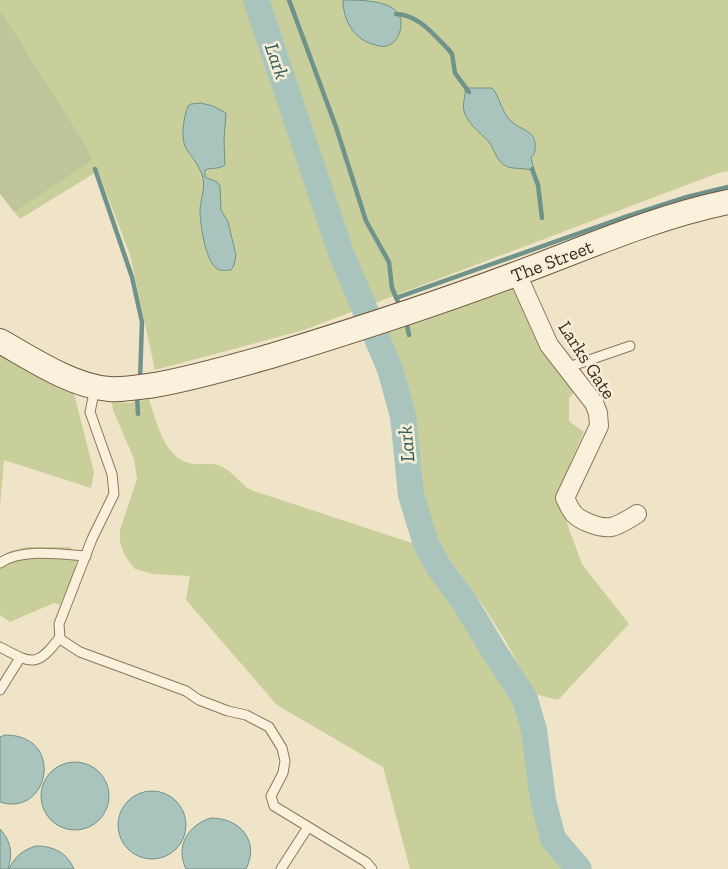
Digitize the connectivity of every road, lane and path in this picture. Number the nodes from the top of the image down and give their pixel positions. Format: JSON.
{"nodes":[{"id":1,"x":728,"y":202,"type":"edge"},
{"id":2,"x":517,"y":274,"type":"junction"},
{"id":3,"x":0,"y":341,"type":"edge"},
{"id":4,"x":630,"y":346,"type":"dead end"},
{"id":5,"x":566,"y":368,"type":"junction"},
{"id":6,"x":96,"y":387,"type":"junction"},
{"id":7,"x":637,"y":514,"type":"dead end"},
{"id":8,"x":86,"y":556,"type":"junction"},
{"id":9,"x":0,"y":563,"type":"edge"},
{"id":10,"x":60,"y":637,"type":"junction"},
{"id":11,"x":0,"y":647,"type":"edge"},
{"id":12,"x":20,"y":658,"type":"junction"},
{"id":13,"x":0,"y":690,"type":"edge"},
{"id":14,"x":308,"y":827,"type":"junction"},
{"id":15,"x":281,"y":869,"type":"edge"},
{"id":16,"x":372,"y":869,"type":"edge"}],
"edges":[{"from":1,"to":2,"type":"main road","name":"The Street"},
{"from":2,"to":5,"type":"street","name":"Larks Gate"},
{"from":2,"to":6,"type":"main road","name":"The Street"},
{"from":3,"to":6,"type":"main road","name":"The Street"},
{"from":4,"to":5,"type":"lane"},
{"from":5,"to":7,"type":"street","name":"Larks Gate"},
{"from":6,"to":8,"type":"lane"},
{"from":8,"to":9,"type":"lane"},
{"from":8,"to":10,"type":"lane"},
{"from":10,"to":12,"type":"lane"},
{"from":10,"to":14,"type":"lane"},
{"from":11,"to":12,"type":"lane"},
{"from":12,"to":13,"type":"lane"},
{"from":14,"to":15,"type":"lane"},
{"from":14,"to":16,"type":"lane"}]}
